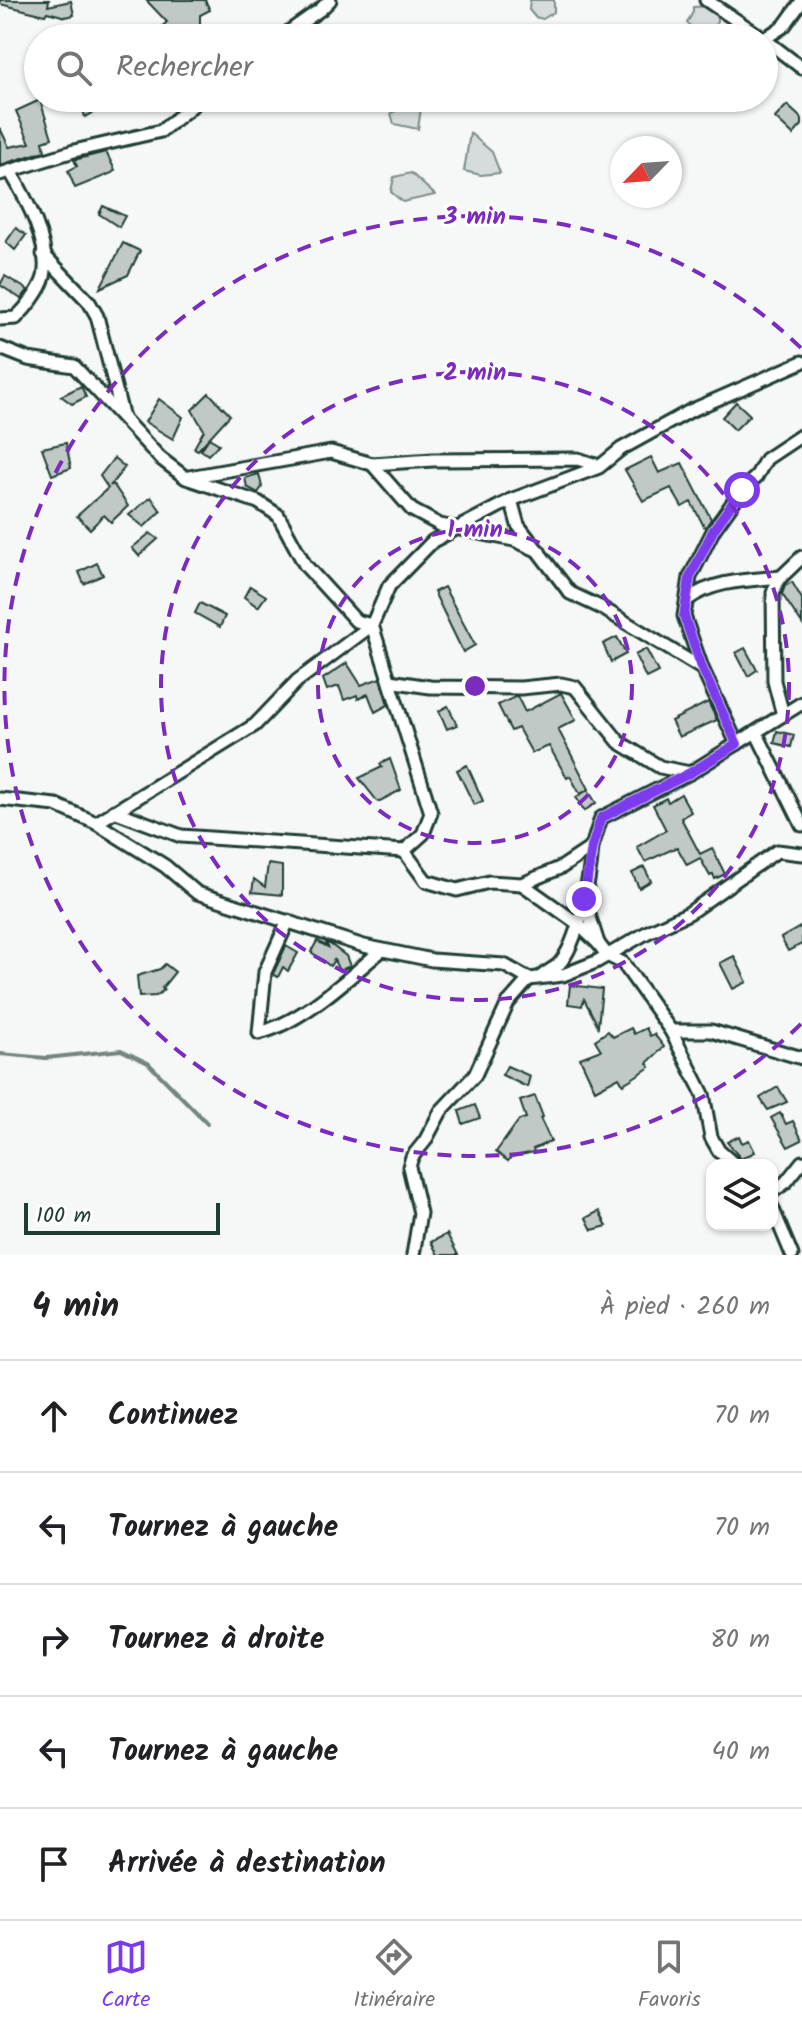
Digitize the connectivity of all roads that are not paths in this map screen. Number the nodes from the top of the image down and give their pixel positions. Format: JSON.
{"nodes":[{"id":1,"x":330,"y":0,"type":"edge"},
{"id":2,"x":706,"y":0,"type":"edge"},
{"id":3,"x":802,"y":1,"type":"edge"},
{"id":4,"x":298,"y":24,"type":"edge"},
{"id":5,"x":742,"y":24,"type":"edge"},
{"id":6,"x":778,"y":30,"type":"edge"},
{"id":7,"x":778,"y":50,"type":"edge"},
{"id":8,"x":802,"y":68,"type":"edge"},
{"id":9,"x":185,"y":112,"type":"edge"},
{"id":10,"x":5,"y":173,"type":"edge"},
{"id":11,"x":43,"y":254,"type":"junction"},
{"id":12,"x":0,"y":319,"type":"edge"},
{"id":13,"x":0,"y":348,"type":"edge"},
{"id":14,"x":802,"y":362,"type":"edge"},
{"id":15,"x":124,"y":419,"type":"junction"},
{"id":16,"x":802,"y":435,"type":"edge"},
{"id":17,"x":372,"y":464,"type":"junction"},
{"id":18,"x":599,"y":467,"type":"junction"},
{"id":19,"x":186,"y":478,"type":"junction"},
{"id":20,"x":511,"y":500,"type":"junction"},
{"id":21,"x":455,"y":529,"type":"junction"},
{"id":22,"x":540,"y":552,"type":"junction"},
{"id":23,"x":802,"y":557,"type":"edge"},
{"id":24,"x":781,"y":577,"type":"junction"},
{"id":25,"x":687,"y":600,"type":"junction"},
{"id":26,"x":372,"y":625,"type":"junction"},
{"id":27,"x":702,"y":668,"type":"junction"},
{"id":28,"x":390,"y":681,"type":"junction"},
{"id":29,"x":802,"y":703,"type":"edge"},
{"id":30,"x":783,"y":715,"type":"junction"},
{"id":31,"x":756,"y":732,"type":"junction"},
{"id":32,"x":737,"y":744,"type":"junction"},
{"id":33,"x":690,"y":773,"type":"junction"},
{"id":34,"x":0,"y":799,"type":"edge"},
{"id":35,"x":114,"y":811,"type":"junction"},
{"id":36,"x":96,"y":823,"type":"junction"},
{"id":37,"x":802,"y":825,"type":"edge"},
{"id":38,"x":592,"y":847,"type":"junction"},
{"id":39,"x":404,"y":851,"type":"junction"},
{"id":40,"x":802,"y":854,"type":"edge"},
{"id":41,"x":522,"y":884,"type":"junction"},
{"id":42,"x":584,"y":899,"type":"junction"},
{"id":43,"x":288,"y":921,"type":"junction"},
{"id":44,"x":577,"y":923,"type":"junction"},
{"id":45,"x":598,"y":943,"type":"junction"},
{"id":46,"x":382,"y":950,"type":"junction"},
{"id":47,"x":607,"y":955,"type":"junction"},
{"id":48,"x":534,"y":978,"type":"junction"},
{"id":49,"x":671,"y":1031,"type":"junction"},
{"id":50,"x":802,"y":1058,"type":"edge"},
{"id":51,"x":728,"y":1159,"type":"edge"},
{"id":52,"x":802,"y":1162,"type":"edge"},
{"id":53,"x":778,"y":1188,"type":"edge"},
{"id":54,"x":778,"y":1221,"type":"edge"},
{"id":55,"x":413,"y":1255,"type":"edge"},
{"id":56,"x":792,"y":1255,"type":"edge"}],
"edges":[{"from":1,"to":4,"type":"street"},
{"from":2,"to":5,"type":"street"},
{"from":3,"to":6,"type":"street"},
{"from":7,"to":8,"type":"street"},
{"from":9,"to":10,"type":"street"},
{"from":10,"to":11,"type":"street"},
{"from":11,"to":12,"type":"street"},
{"from":11,"to":15,"type":"street"},
{"from":13,"to":15,"type":"street"},
{"from":14,"to":18,"type":"street"},
{"from":15,"to":19,"type":"street"},
{"from":16,"to":25,"type":"street"},
{"from":17,"to":18,"type":"street"},
{"from":17,"to":19,"type":"street"},
{"from":17,"to":21,"type":"street"},
{"from":18,"to":20,"type":"street"},
{"from":19,"to":26,"type":"street"},
{"from":20,"to":21,"type":"street"},
{"from":20,"to":22,"type":"street"},
{"from":21,"to":22,"type":"street"},
{"from":21,"to":26,"type":"street"},
{"from":22,"to":27,"type":"street"},
{"from":23,"to":24,"type":"street"},
{"from":24,"to":25,"type":"street"},
{"from":24,"to":30,"type":"street"},
{"from":25,"to":27,"type":"street"},
{"from":26,"to":28,"type":"street"},
{"from":26,"to":35,"type":"street"},
{"from":27,"to":32,"type":"street"},
{"from":28,"to":33,"type":"street"},
{"from":28,"to":39,"type":"street"},
{"from":29,"to":30,"type":"street"},
{"from":30,"to":31,"type":"street"},
{"from":31,"to":32,"type":"street"},
{"from":31,"to":37,"type":"street"},
{"from":32,"to":33,"type":"street"},
{"from":33,"to":38,"type":"street"},
{"from":34,"to":36,"type":"street"},
{"from":35,"to":36,"type":"street"},
{"from":35,"to":39,"type":"street"},
{"from":36,"to":43,"type":"street"},
{"from":38,"to":41,"type":"street"},
{"from":38,"to":42,"type":"street"},
{"from":39,"to":41,"type":"street"},
{"from":40,"to":47,"type":"street"},
{"from":41,"to":44,"type":"street"},
{"from":42,"to":44,"type":"street"},
{"from":42,"to":45,"type":"street"},
{"from":43,"to":46,"type":"street"},
{"from":43,"to":46,"type":"street"},
{"from":44,"to":45,"type":"street"},
{"from":44,"to":48,"type":"street"},
{"from":45,"to":47,"type":"street"},
{"from":46,"to":48,"type":"street"},
{"from":47,"to":48,"type":"street"},
{"from":47,"to":49,"type":"street"},
{"from":48,"to":55,"type":"street"},
{"from":49,"to":50,"type":"street"},
{"from":49,"to":51,"type":"street"},
{"from":52,"to":53,"type":"street"},
{"from":54,"to":56,"type":"street"}]}
